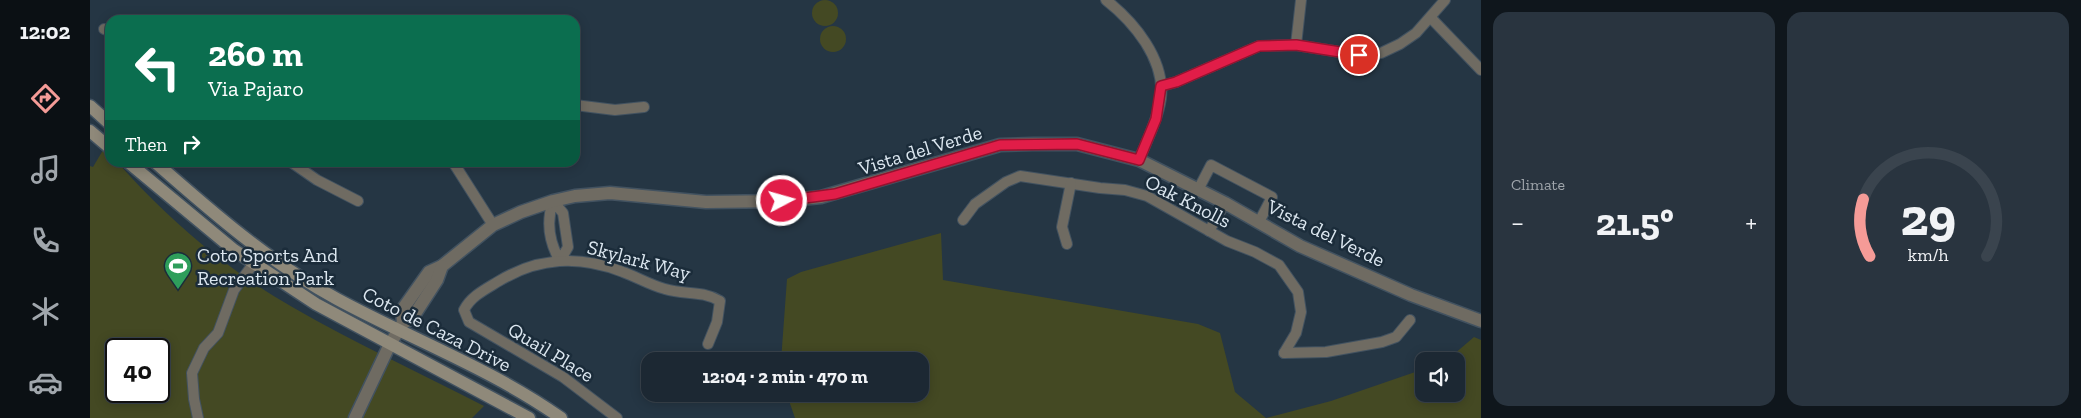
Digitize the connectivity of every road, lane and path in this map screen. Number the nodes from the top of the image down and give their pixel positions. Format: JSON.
{"nodes":[{"id":1,"x":1106,"y":0,"type":"edge"},
{"id":2,"x":1301,"y":0,"type":"edge"},
{"id":3,"x":1445,"y":0,"type":"edge"},
{"id":4,"x":1431,"y":18,"type":"junction"},
{"id":5,"x":1296,"y":45,"type":"junction"},
{"id":6,"x":1481,"y":70,"type":"edge"},
{"id":7,"x":1161,"y":86,"type":"junction"},
{"id":8,"x":90,"y":106,"type":"edge"},
{"id":9,"x":580,"y":106,"type":"edge"},
{"id":10,"x":644,"y":107,"type":"dead end"},
{"id":11,"x":105,"y":120,"type":"edge"},
{"id":12,"x":90,"y":131,"type":"edge"},
{"id":13,"x":105,"y":144,"type":"edge"},
{"id":14,"x":1139,"y":160,"type":"junction"},
{"id":15,"x":134,"y":167,"type":"edge"},
{"id":16,"x":161,"y":167,"type":"edge"},
{"id":17,"x":298,"y":167,"type":"edge"},
{"id":18,"x":456,"y":167,"type":"edge"},
{"id":19,"x":1071,"y":183,"type":"junction"},
{"id":20,"x":1198,"y":190,"type":"junction"},
{"id":21,"x":358,"y":201,"type":"dead end"},
{"id":22,"x":553,"y":201,"type":"junction"},
{"id":23,"x":1224,"y":203,"type":"junction"},
{"id":24,"x":963,"y":220,"type":"dead end"},
{"id":25,"x":1259,"y":222,"type":"junction"},
{"id":26,"x":493,"y":225,"type":"junction"},
{"id":27,"x":1209,"y":231,"type":"junction"},
{"id":28,"x":1066,"y":244,"type":"dead end"},
{"id":29,"x":560,"y":261,"type":"junction"},
{"id":30,"x":254,"y":264,"type":"junction"},
{"id":31,"x":466,"y":317,"type":"joint"},
{"id":32,"x":1410,"y":320,"type":"dead end"},
{"id":33,"x":1481,"y":321,"type":"edge"},
{"id":34,"x":401,"y":326,"type":"junction"},
{"id":35,"x":390,"y":344,"type":"junction"},
{"id":36,"x":708,"y":344,"type":"dead end"},
{"id":37,"x":198,"y":418,"type":"edge"},
{"id":38,"x":355,"y":418,"type":"edge"},
{"id":39,"x":529,"y":418,"type":"edge"},
{"id":40,"x":561,"y":418,"type":"edge"},
{"id":41,"x":617,"y":418,"type":"edge"}],
"edges":[{"from":1,"to":7,"type":"street"},
{"from":2,"to":5,"type":"street"},
{"from":3,"to":4,"type":"street"},
{"from":4,"to":5,"type":"street"},
{"from":4,"to":6,"type":"street"},
{"from":5,"to":7,"type":"street"},
{"from":7,"to":14,"type":"street"},
{"from":8,"to":11,"type":"main road"},
{"from":9,"to":10,"type":"street"},
{"from":12,"to":13,"type":"main road"},
{"from":14,"to":20,"type":"street","name":"Vista del Verde"},
{"from":14,"to":22,"type":"street","name":"Vista del Verde"},
{"from":15,"to":30,"type":"main road","name":"Coto de Caza Drive"},
{"from":16,"to":34,"type":"main road","name":"Coto de Caza Drive"},
{"from":17,"to":21,"type":"street"},
{"from":18,"to":26,"type":"street"},
{"from":19,"to":24,"type":"street","name":"Oak Knolls"},
{"from":19,"to":27,"type":"street","name":"Oak Knolls"},
{"from":19,"to":28,"type":"street"},
{"from":20,"to":23,"type":"street","name":"Vista del Verde"},
{"from":20,"to":25,"type":"street"},
{"from":22,"to":26,"type":"street","name":"Vista del Verde"},
{"from":22,"to":29,"type":"street"},
{"from":22,"to":29,"type":"street"},
{"from":23,"to":25,"type":"street","name":"Vista del Verde"},
{"from":23,"to":27,"type":"street"},
{"from":25,"to":33,"type":"street","name":"Vista del Verde"},
{"from":26,"to":34,"type":"street","name":"Vista del Verde"},
{"from":27,"to":32,"type":"street","name":"Oak Knolls"},
{"from":29,"to":31,"type":"street","name":"Skylark Way"},
{"from":29,"to":36,"type":"street","name":"Skylark Way"},
{"from":30,"to":35,"type":"main road","name":"Coto de Caza Drive"},
{"from":30,"to":37,"type":"street"},
{"from":31,"to":41,"type":"street","name":"Quail Place"},
{"from":34,"to":35,"type":"street","name":"Vista del Verde"},
{"from":34,"to":40,"type":"main road","name":"Coto de Caza Drive"},
{"from":35,"to":38,"type":"street","name":"Vista del Verde"},
{"from":35,"to":39,"type":"main road","name":"Coto de Caza Drive"}]}
